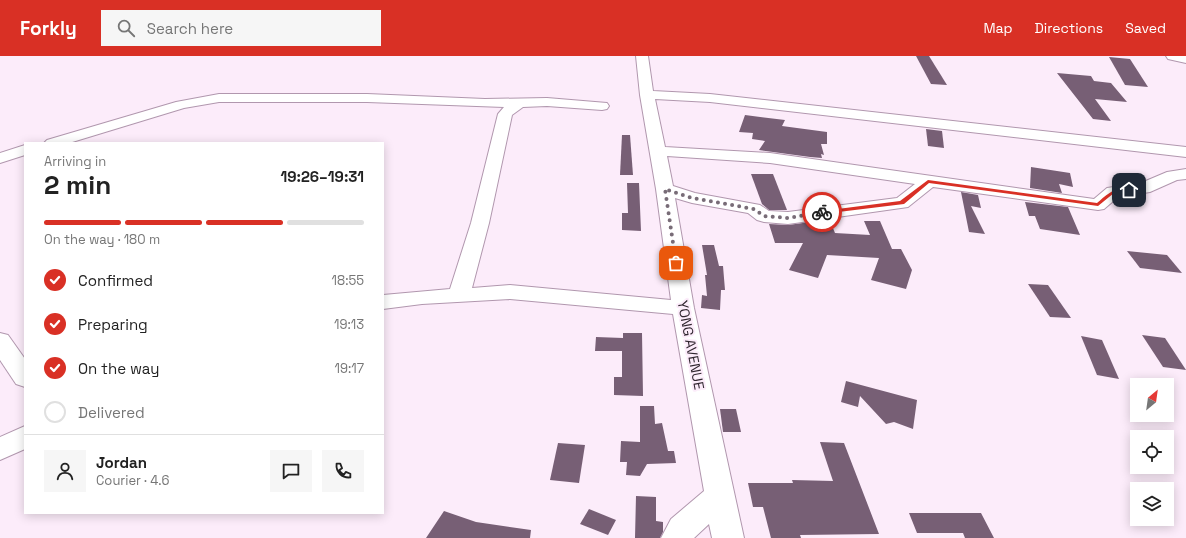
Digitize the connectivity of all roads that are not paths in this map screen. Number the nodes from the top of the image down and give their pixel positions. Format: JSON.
{"nodes":[{"id":1,"x":642,"y":56,"type":"edge"},
{"id":2,"x":1172,"y":56,"type":"edge"},
{"id":3,"x":1186,"y":58,"type":"edge"},
{"id":4,"x":646,"y":95,"type":"junction"},
{"id":5,"x":521,"y":102,"type":"junction"},
{"id":6,"x":485,"y":103,"type":"junction"},
{"id":7,"x":602,"y":106,"type":"dead end"},
{"id":8,"x":505,"y":114,"type":"junction"},
{"id":9,"x":56,"y":142,"type":"edge"},
{"id":10,"x":24,"y":150,"type":"edge"},
{"id":11,"x":657,"y":151,"type":"junction"},
{"id":12,"x":1186,"y":152,"type":"edge"},
{"id":13,"x":0,"y":158,"type":"edge"},
{"id":14,"x":1186,"y":174,"type":"edge"},
{"id":15,"x":928,"y":182,"type":"junction"},
{"id":16,"x":665,"y":189,"type":"junction"},
{"id":17,"x":459,"y":295,"type":"junction"},
{"id":18,"x":384,"y":302,"type":"edge"},
{"id":19,"x":683,"y":308,"type":"junction"},
{"id":20,"x":0,"y":341,"type":"edge"},
{"id":21,"x":24,"y":377,"type":"edge"},
{"id":22,"x":24,"y":437,"type":"edge"},
{"id":23,"x":0,"y":449,"type":"edge"},
{"id":24,"x":720,"y":496,"type":"junction"},
{"id":25,"x":677,"y":538,"type":"edge"},
{"id":26,"x":728,"y":538,"type":"edge"}],
"edges":[{"from":1,"to":4,"type":"street","name":"YONG AVENUE"},
{"from":2,"to":3,"type":"street"},
{"from":4,"to":11,"type":"street","name":"YONG AVENUE"},
{"from":4,"to":12,"type":"street"},
{"from":5,"to":6,"type":"street"},
{"from":5,"to":7,"type":"street"},
{"from":5,"to":8,"type":"street"},
{"from":6,"to":8,"type":"street"},
{"from":6,"to":9,"type":"street"},
{"from":8,"to":17,"type":"street"},
{"from":10,"to":13,"type":"street"},
{"from":11,"to":15,"type":"street"},
{"from":11,"to":16,"type":"street","name":"YONG AVENUE"},
{"from":14,"to":15,"type":"street"},
{"from":15,"to":16,"type":"street"},
{"from":16,"to":19,"type":"street","name":"YONG AVENUE"},
{"from":17,"to":18,"type":"street"},
{"from":17,"to":19,"type":"street"},
{"from":19,"to":24,"type":"street","name":"YONG AVENUE"},
{"from":20,"to":21,"type":"street"},
{"from":22,"to":23,"type":"street"},
{"from":24,"to":25,"type":"street"},
{"from":24,"to":26,"type":"street","name":"YONG AVENUE"}]}
